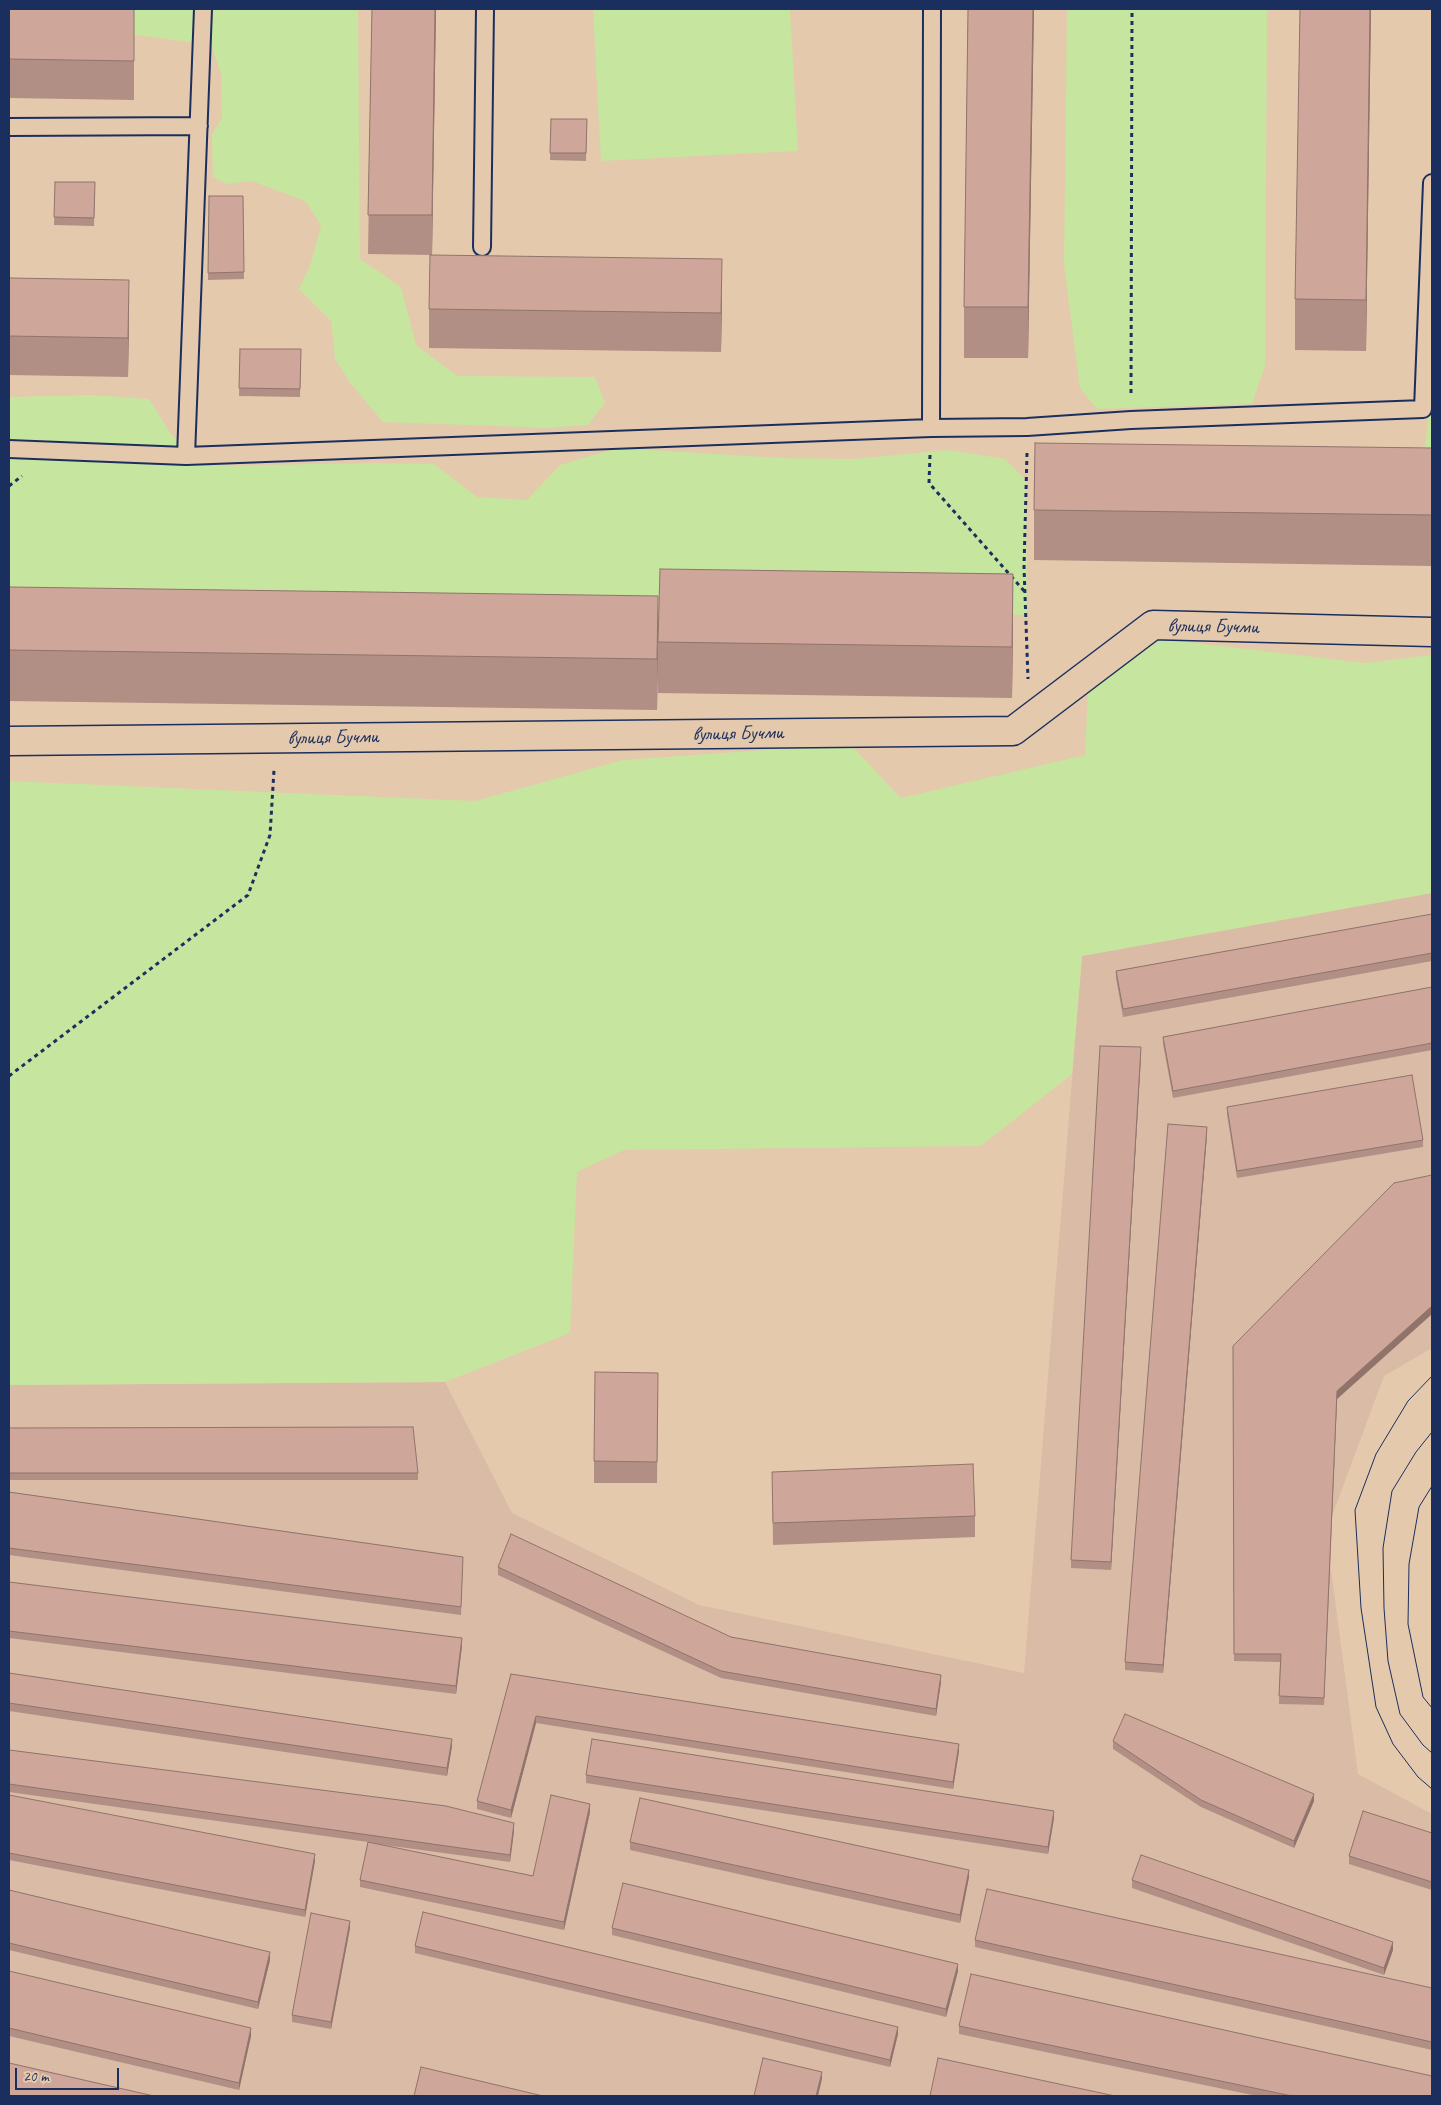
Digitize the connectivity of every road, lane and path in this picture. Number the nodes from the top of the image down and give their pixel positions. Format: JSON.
{"nodes":[{"id":1,"x":203,"y":9,"type":"edge"},
{"id":2,"x":485,"y":9,"type":"edge"},
{"id":3,"x":932,"y":9,"type":"edge"},
{"id":4,"x":1132,"y":9,"type":"edge"},
{"id":5,"x":199,"y":126,"type":"junction"},
{"id":6,"x":9,"y":127,"type":"edge"},
{"id":7,"x":1432,"y":183,"type":"edge"},
{"id":8,"x":482,"y":248,"type":"dead end"},
{"id":9,"x":1131,"y":420,"type":"junction"},
{"id":10,"x":931,"y":428,"type":"junction"},
{"id":11,"x":9,"y":449,"type":"edge"},
{"id":12,"x":186,"y":456,"type":"junction"},
{"id":13,"x":1026,"y":480,"type":"dead end"},
{"id":14,"x":1026,"y":592,"type":"junction"},
{"id":15,"x":1432,"y":632,"type":"edge"},
{"id":16,"x":1030,"y":718,"type":"junction"},
{"id":17,"x":276,"y":738,"type":"junction"},
{"id":18,"x":9,"y":741,"type":"edge"},
{"id":19,"x":9,"y":1076,"type":"edge"}],
"edges":[{"from":1,"to":5,"type":"lane"},
{"from":2,"to":8,"type":"lane"},
{"from":3,"to":10,"type":"lane"},
{"from":4,"to":9,"type":"path"},
{"from":5,"to":6,"type":"lane"},
{"from":5,"to":12,"type":"lane"},
{"from":7,"to":9,"type":"lane"},
{"from":9,"to":10,"type":"lane"},
{"from":10,"to":12,"type":"lane"},
{"from":10,"to":14,"type":"path"},
{"from":11,"to":12,"type":"lane"},
{"from":13,"to":14,"type":"path"},
{"from":14,"to":16,"type":"path"},
{"from":15,"to":16,"type":"street","name":"вулиця Бучми"},
{"from":16,"to":17,"type":"street","name":"вулиця Бучми"},
{"from":17,"to":18,"type":"street","name":"вулиця Бучми"},
{"from":17,"to":19,"type":"path"}]}
